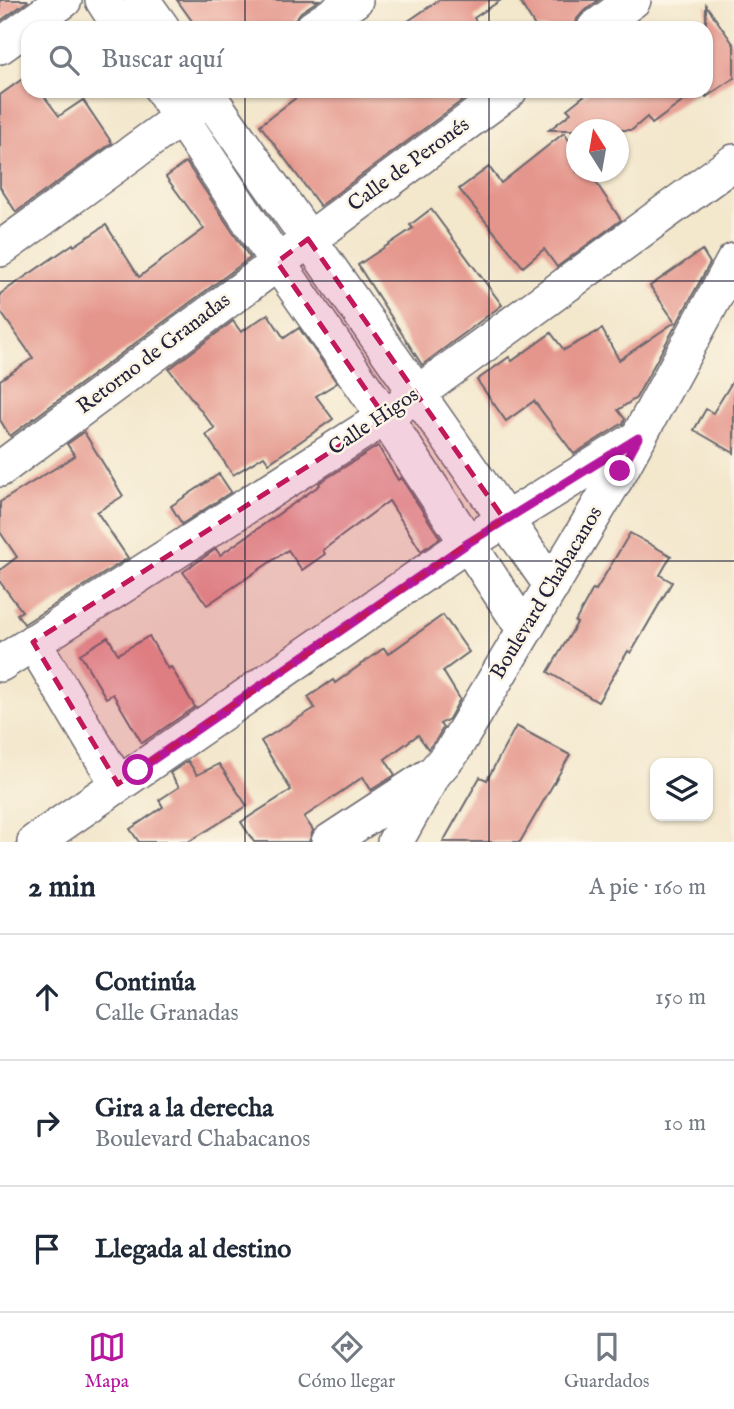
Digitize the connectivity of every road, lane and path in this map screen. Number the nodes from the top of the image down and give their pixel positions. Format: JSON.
{"nodes":[{"id":1,"x":64,"y":0,"type":"edge"},
{"id":2,"x":103,"y":0,"type":"edge"},
{"id":3,"x":142,"y":0,"type":"edge"},
{"id":4,"x":355,"y":0,"type":"edge"},
{"id":5,"x":633,"y":0,"type":"edge"},
{"id":6,"x":35,"y":21,"type":"edge"},
{"id":7,"x":116,"y":21,"type":"edge"},
{"id":8,"x":157,"y":21,"type":"edge"},
{"id":9,"x":324,"y":21,"type":"edge"},
{"id":10,"x":604,"y":21,"type":"edge"},
{"id":11,"x":21,"y":31,"type":"edge"},
{"id":12,"x":0,"y":46,"type":"edge"},
{"id":13,"x":193,"y":98,"type":"edge"},
{"id":14,"x":214,"y":98,"type":"edge"},
{"id":15,"x":499,"y":98,"type":"edge"},
{"id":16,"x":172,"y":104,"type":"edge"},
{"id":17,"x":734,"y":162,"type":"edge"},
{"id":18,"x":308,"y":239,"type":"junction"},
{"id":19,"x":0,"y":249,"type":"edge"},
{"id":20,"x":734,"y":261,"type":"edge"},
{"id":21,"x":277,"y":262,"type":"junction"},
{"id":22,"x":416,"y":394,"type":"junction"},
{"id":23,"x":385,"y":417,"type":"junction"},
{"id":24,"x":638,"y":438,"type":"junction"},
{"id":25,"x":0,"y":469,"type":"edge"},
{"id":26,"x":504,"y":519,"type":"junction"},
{"id":27,"x":468,"y":543,"type":"junction"},
{"id":28,"x":552,"y":586,"type":"junction"},
{"id":29,"x":524,"y":629,"type":"junction"},
{"id":30,"x":33,"y":642,"type":"junction"},
{"id":31,"x":0,"y":664,"type":"edge"},
{"id":32,"x":434,"y":773,"type":"junction"},
{"id":33,"x":118,"y":784,"type":"junction"},
{"id":34,"x":35,"y":842,"type":"edge"},
{"id":35,"x":329,"y":842,"type":"edge"},
{"id":36,"x":395,"y":842,"type":"edge"}],
"edges":[{"from":1,"to":6,"type":"street"},
{"from":2,"to":7,"type":"street"},
{"from":3,"to":8,"type":"street"},
{"from":4,"to":9,"type":"street"},
{"from":5,"to":10,"type":"street"},
{"from":11,"to":12,"type":"street"},
{"from":13,"to":16,"type":"street"},
{"from":14,"to":18,"type":"street"},
{"from":15,"to":18,"type":"street","name":"Calle de Peronés"},
{"from":16,"to":19,"type":"street"},
{"from":16,"to":21,"type":"street"},
{"from":17,"to":22,"type":"street","name":"Calle Higos"},
{"from":18,"to":21,"type":"street","name":"Retorno de Granadas"},
{"from":18,"to":22,"type":"street"},
{"from":20,"to":24,"type":"street","name":"Boulevard Chabacanos"},
{"from":21,"to":23,"type":"street"},
{"from":21,"to":25,"type":"street","name":"Retorno de Granadas"},
{"from":22,"to":23,"type":"street","name":"Calle Higos"},
{"from":22,"to":26,"type":"street"},
{"from":23,"to":27,"type":"street"},
{"from":23,"to":30,"type":"street","name":"Calle Higos"},
{"from":24,"to":26,"type":"street"},
{"from":24,"to":28,"type":"street","name":"Boulevard Chabacanos"},
{"from":26,"to":27,"type":"street"},
{"from":26,"to":28,"type":"street"},
{"from":27,"to":29,"type":"street"},
{"from":27,"to":33,"type":"street"},
{"from":28,"to":29,"type":"street","name":"Boulevard Chabacanos"},
{"from":29,"to":32,"type":"street","name":"Boulevard Chabacanos"},
{"from":30,"to":31,"type":"street","name":"Calle Higos"},
{"from":30,"to":33,"type":"street"},
{"from":32,"to":35,"type":"street","name":"Boulevard Chabacanos"},
{"from":32,"to":36,"type":"street"},
{"from":33,"to":34,"type":"street"}]}
